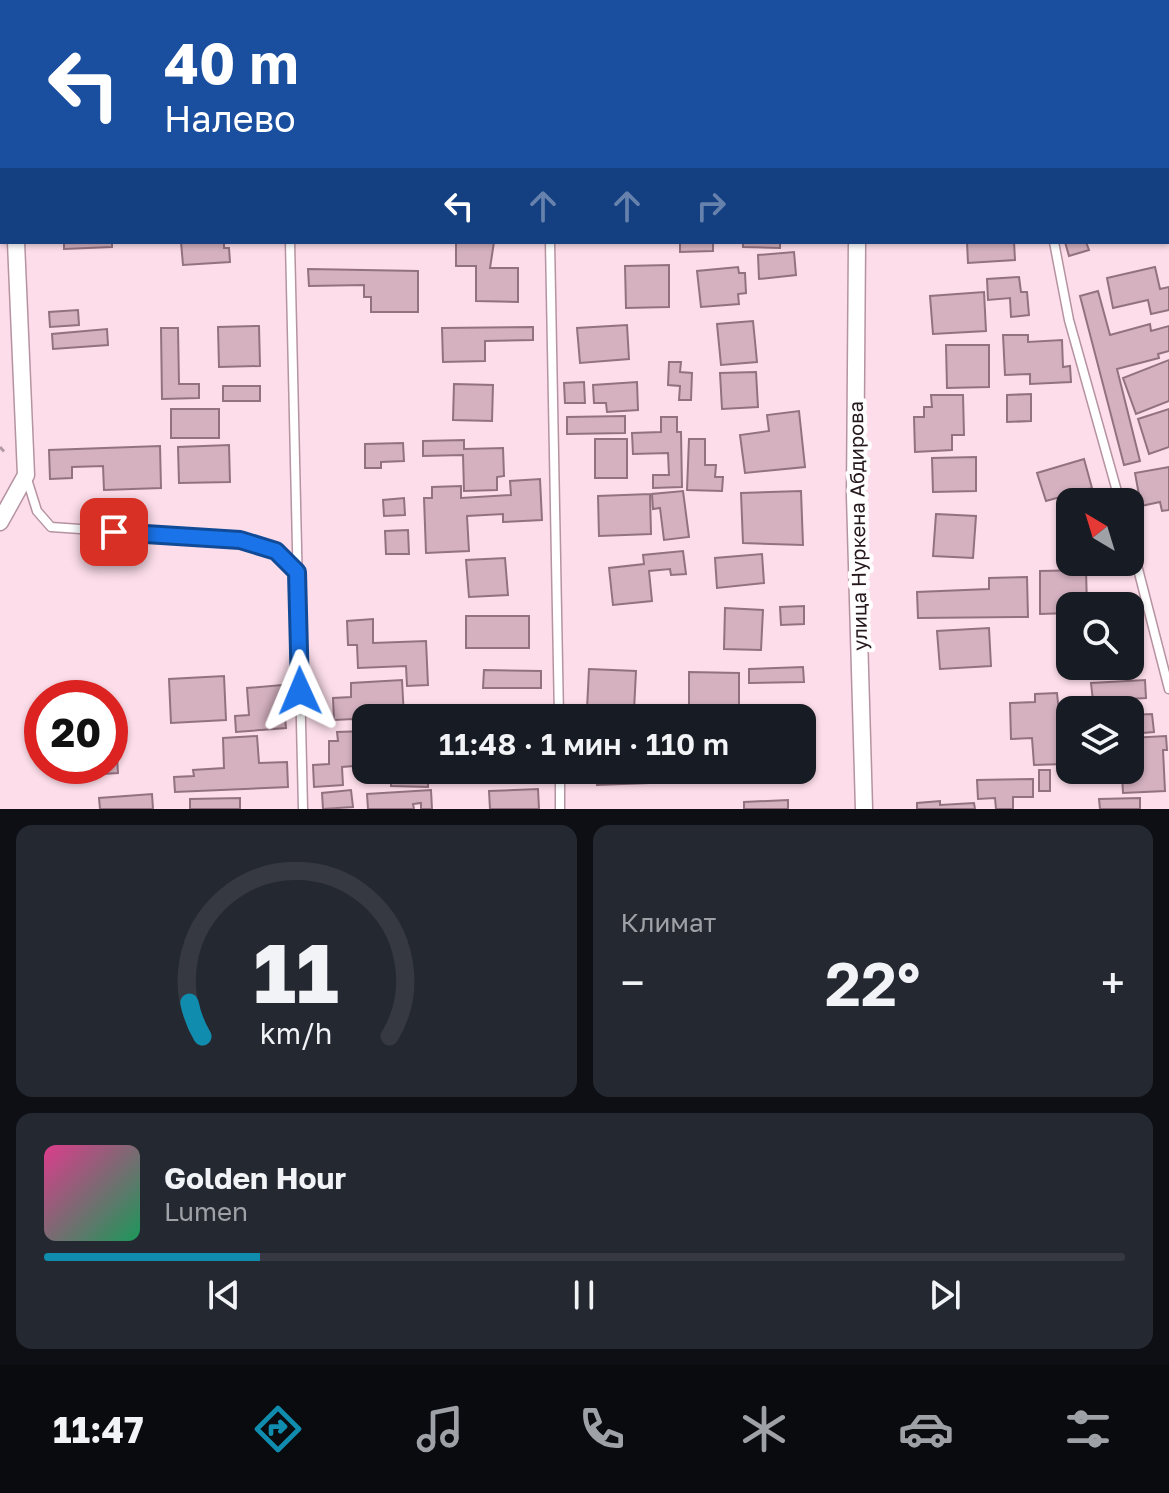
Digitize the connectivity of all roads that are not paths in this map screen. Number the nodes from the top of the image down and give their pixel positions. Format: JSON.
{"nodes":[{"id":1,"x":16,"y":244,"type":"edge"},
{"id":2,"x":290,"y":244,"type":"edge"},
{"id":3,"x":550,"y":244,"type":"edge"},
{"id":4,"x":857,"y":244,"type":"edge"},
{"id":5,"x":1054,"y":244,"type":"edge"},
{"id":6,"x":26,"y":475,"type":"junction"},
{"id":7,"x":1116,"y":488,"type":"edge"},
{"id":8,"x":0,"y":522,"type":"edge"},
{"id":9,"x":297,"y":572,"type":"junction"},
{"id":10,"x":1140,"y":576,"type":"edge"},
{"id":11,"x":1169,"y":689,"type":"edge"},
{"id":12,"x":559,"y":704,"type":"edge"},
{"id":13,"x":560,"y":784,"type":"edge"},
{"id":14,"x":303,"y":809,"type":"edge"},
{"id":15,"x":560,"y":809,"type":"edge"},
{"id":16,"x":864,"y":809,"type":"edge"}],
"edges":[{"from":1,"to":6,"type":"street"},
{"from":2,"to":9,"type":"lane"},
{"from":3,"to":12,"type":"lane"},
{"from":4,"to":16,"type":"street","name":"улица Нуркена Абдирова"},
{"from":5,"to":7,"type":"lane"},
{"from":6,"to":8,"type":"street"},
{"from":6,"to":9,"type":"lane"},
{"from":9,"to":14,"type":"lane"},
{"from":10,"to":11,"type":"lane"},
{"from":13,"to":15,"type":"lane"}]}
